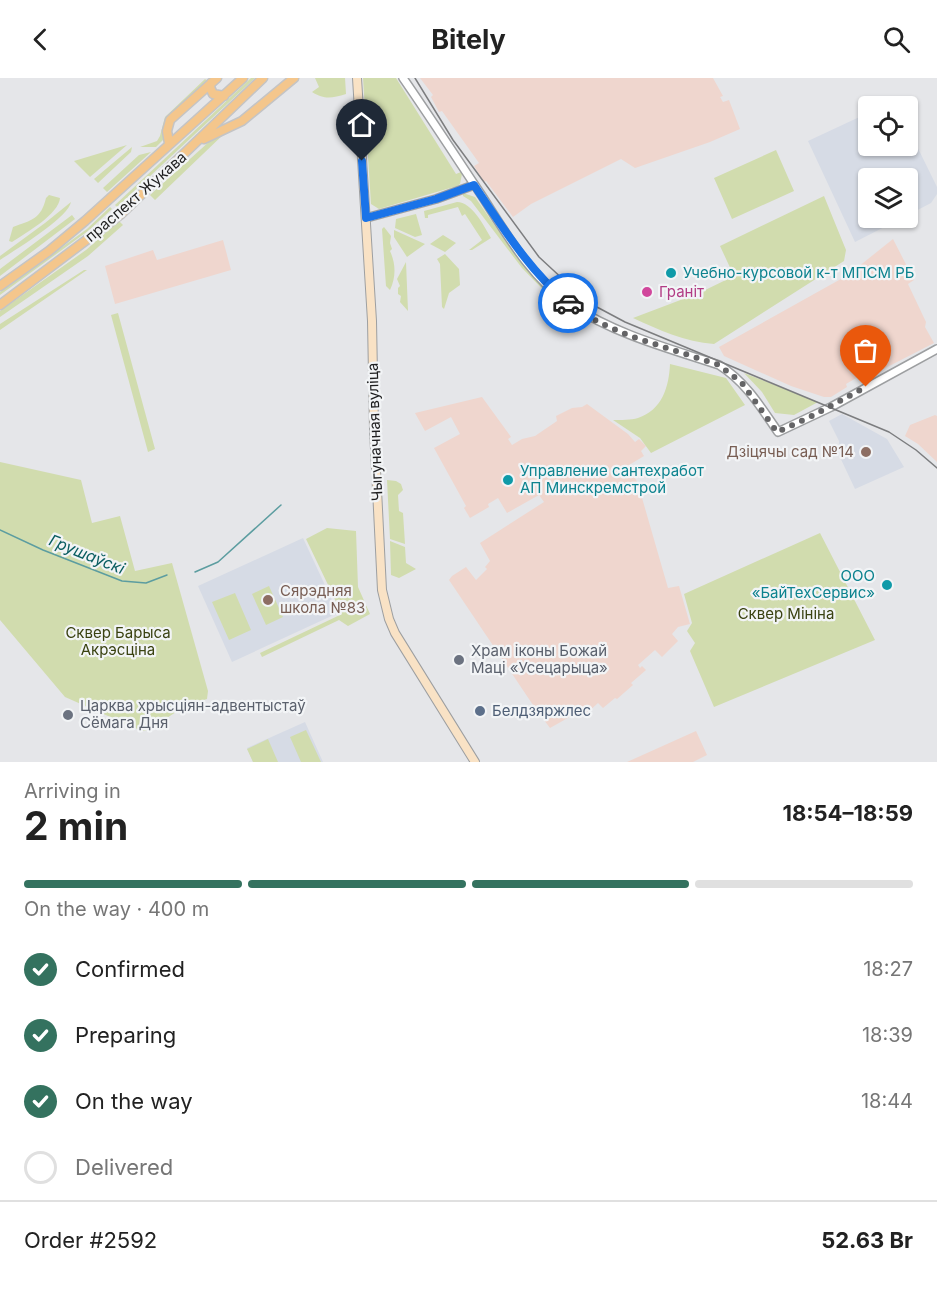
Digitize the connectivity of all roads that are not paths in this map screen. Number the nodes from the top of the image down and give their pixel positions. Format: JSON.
{"nodes":[{"id":1,"x":243,"y":78,"type":"edge"},
{"id":2,"x":263,"y":78,"type":"edge"},
{"id":3,"x":294,"y":78,"type":"edge"},
{"id":4,"x":357,"y":78,"type":"edge"},
{"id":5,"x":403,"y":78,"type":"edge"},
{"id":6,"x":214,"y":81,"type":"edge"},
{"id":7,"x":224,"y":96,"type":"junction"},
{"id":8,"x":233,"y":106,"type":"junction"},
{"id":9,"x":242,"y":121,"type":"junction"},
{"id":10,"x":170,"y":143,"type":"junction"},
{"id":11,"x":196,"y":143,"type":"junction"},
{"id":12,"x":474,"y":185,"type":"junction"},
{"id":13,"x":366,"y":218,"type":"junction"},
{"id":14,"x":0,"y":286,"type":"edge"},
{"id":15,"x":0,"y":305,"type":"edge"},
{"id":16,"x":937,"y":349,"type":"edge"},
{"id":17,"x":475,"y":762,"type":"edge"}],
"edges":[{"from":1,"to":7,"type":"main road","name":"праспект Жукава"},
{"from":2,"to":8,"type":"main road","name":"праспект Жукава"},
{"from":3,"to":9,"type":"main road"},
{"from":4,"to":13,"type":"main road","name":"Чыгуначная вуліца"},
{"from":5,"to":12,"type":"street"},
{"from":6,"to":7,"type":"main road"},
{"from":6,"to":10,"type":"main road"},
{"from":7,"to":10,"type":"main road","name":"праспект Жукава"},
{"from":8,"to":9,"type":"main road"},
{"from":8,"to":11,"type":"main road","name":"праспект Жукава"},
{"from":9,"to":11,"type":"main road"},
{"from":10,"to":14,"type":"main road","name":"праспект Жукава"},
{"from":11,"to":15,"type":"main road","name":"праспект Жукава"},
{"from":12,"to":13,"type":"street"},
{"from":12,"to":16,"type":"street"},
{"from":13,"to":17,"type":"main road","name":"Чыгуначная вуліца"}]}
